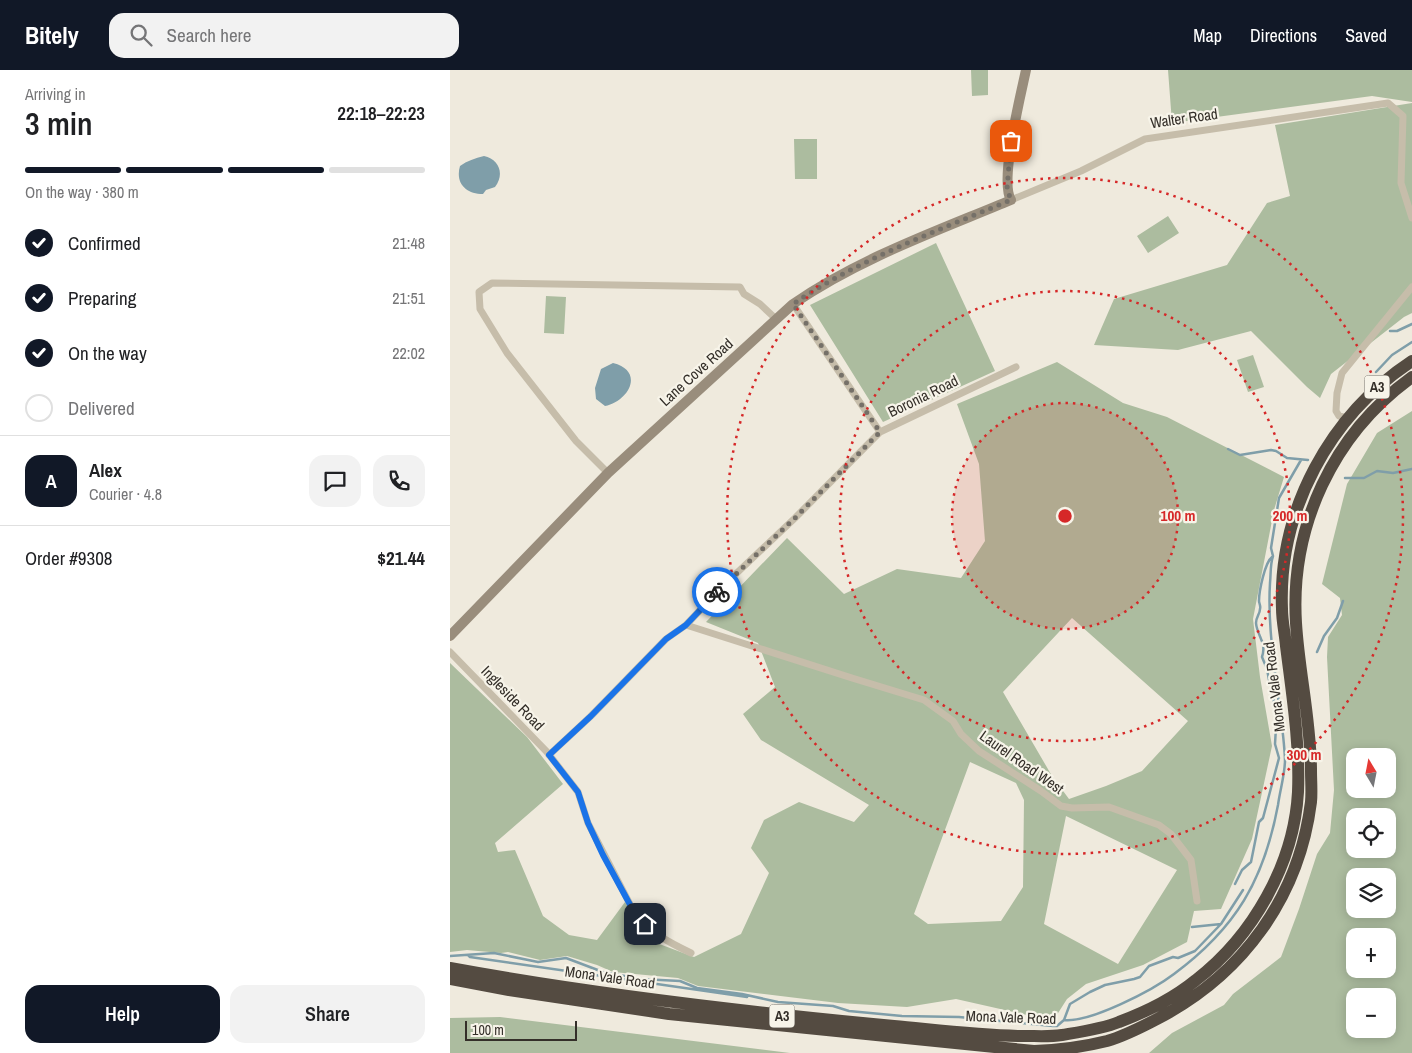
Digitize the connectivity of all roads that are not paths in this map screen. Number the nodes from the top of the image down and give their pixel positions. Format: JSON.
{"nodes":[{"id":1,"x":1026,"y":70,"type":"edge"},
{"id":2,"x":1011,"y":200,"type":"junction"},
{"id":3,"x":1412,"y":218,"type":"edge"},
{"id":4,"x":1412,"y":287,"type":"edge"},
{"id":5,"x":793,"y":304,"type":"junction"},
{"id":6,"x":776,"y":319,"type":"junction"},
{"id":7,"x":1412,"y":361,"type":"edge"},
{"id":8,"x":1016,"y":366,"type":"dead end"},
{"id":9,"x":1412,"y":377,"type":"edge"},
{"id":10,"x":1348,"y":418,"type":"junction"},
{"id":11,"x":880,"y":432,"type":"junction"},
{"id":12,"x":608,"y":474,"type":"junction"},
{"id":13,"x":686,"y":625,"type":"junction"},
{"id":14,"x":450,"y":636,"type":"edge"},
{"id":15,"x":450,"y":652,"type":"edge"},
{"id":16,"x":549,"y":755,"type":"junction"},
{"id":17,"x":1197,"y":901,"type":"dead end"},
{"id":18,"x":691,"y":953,"type":"dead end"},
{"id":19,"x":450,"y":968,"type":"edge"},
{"id":20,"x":450,"y":979,"type":"edge"}],
"edges":[{"from":1,"to":2,"type":"street"},
{"from":2,"to":3,"type":"street","name":"Walter Road"},
{"from":2,"to":5,"type":"street","name":"Lane Cove Road"},
{"from":4,"to":10,"type":"street"},
{"from":5,"to":6,"type":"street","name":"Lane Cove Road"},
{"from":5,"to":11,"type":"street"},
{"from":6,"to":12,"type":"street","name":"Lane Cove Road"},
{"from":6,"to":12,"type":"street"},
{"from":7,"to":10,"type":"highway","name":"Mona Vale Road","number":"A3"},
{"from":8,"to":11,"type":"street","name":"Boronia Road"},
{"from":9,"to":20,"type":"highway","name":"Mona Vale Road","number":"A3"},
{"from":10,"to":19,"type":"highway","name":"Mona Vale Road","number":"A3"},
{"from":11,"to":13,"type":"street","name":"Boronia Road"},
{"from":12,"to":14,"type":"street","name":"Lane Cove Road"},
{"from":13,"to":16,"type":"street","name":"Boronia Road"},
{"from":13,"to":17,"type":"street","name":"Laurel Road West"},
{"from":15,"to":16,"type":"street","name":"Ingleside Road"},
{"from":16,"to":18,"type":"street","name":"Ingleside Road"}]}
